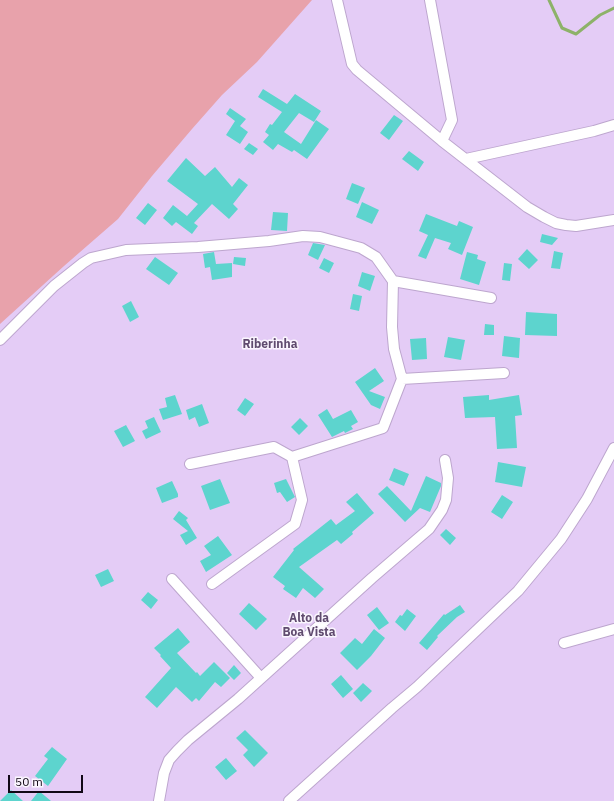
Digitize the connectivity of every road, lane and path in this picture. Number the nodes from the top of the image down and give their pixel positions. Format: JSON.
{"nodes":[{"id":1,"x":337,"y":0,"type":"edge"},
{"id":2,"x":430,"y":0,"type":"edge"},
{"id":3,"x":614,"y":125,"type":"edge"},
{"id":4,"x":442,"y":141,"type":"junction"},
{"id":5,"x":466,"y":159,"type":"junction"},
{"id":6,"x":614,"y":220,"type":"edge"},
{"id":7,"x":393,"y":281,"type":"junction"},
{"id":8,"x":491,"y":298,"type":"dead end"},
{"id":9,"x":0,"y":340,"type":"edge"},
{"id":10,"x":504,"y":373,"type":"dead end"},
{"id":11,"x":402,"y":379,"type":"junction"},
{"id":12,"x":614,"y":448,"type":"edge"},
{"id":13,"x":292,"y":457,"type":"junction"},
{"id":14,"x":445,"y":460,"type":"dead end"},
{"id":15,"x":190,"y":464,"type":"dead end"},
{"id":16,"x":172,"y":579,"type":"dead end"},
{"id":17,"x":212,"y":584,"type":"dead end"},
{"id":18,"x":614,"y":629,"type":"edge"},
{"id":19,"x":564,"y":643,"type":"dead end"},
{"id":20,"x":261,"y":678,"type":"junction"},
{"id":21,"x":159,"y":801,"type":"edge"},
{"id":22,"x":289,"y":801,"type":"edge"}],
"edges":[{"from":1,"to":4,"type":"street"},
{"from":2,"to":4,"type":"street"},
{"from":3,"to":5,"type":"street"},
{"from":4,"to":5,"type":"street"},
{"from":5,"to":6,"type":"street"},
{"from":7,"to":8,"type":"street"},
{"from":7,"to":9,"type":"street"},
{"from":7,"to":11,"type":"street"},
{"from":10,"to":11,"type":"street"},
{"from":11,"to":13,"type":"street"},
{"from":12,"to":22,"type":"street"},
{"from":13,"to":15,"type":"street"},
{"from":13,"to":17,"type":"street"},
{"from":14,"to":20,"type":"street"},
{"from":16,"to":20,"type":"street"},
{"from":18,"to":19,"type":"street"},
{"from":20,"to":21,"type":"street"}]}
